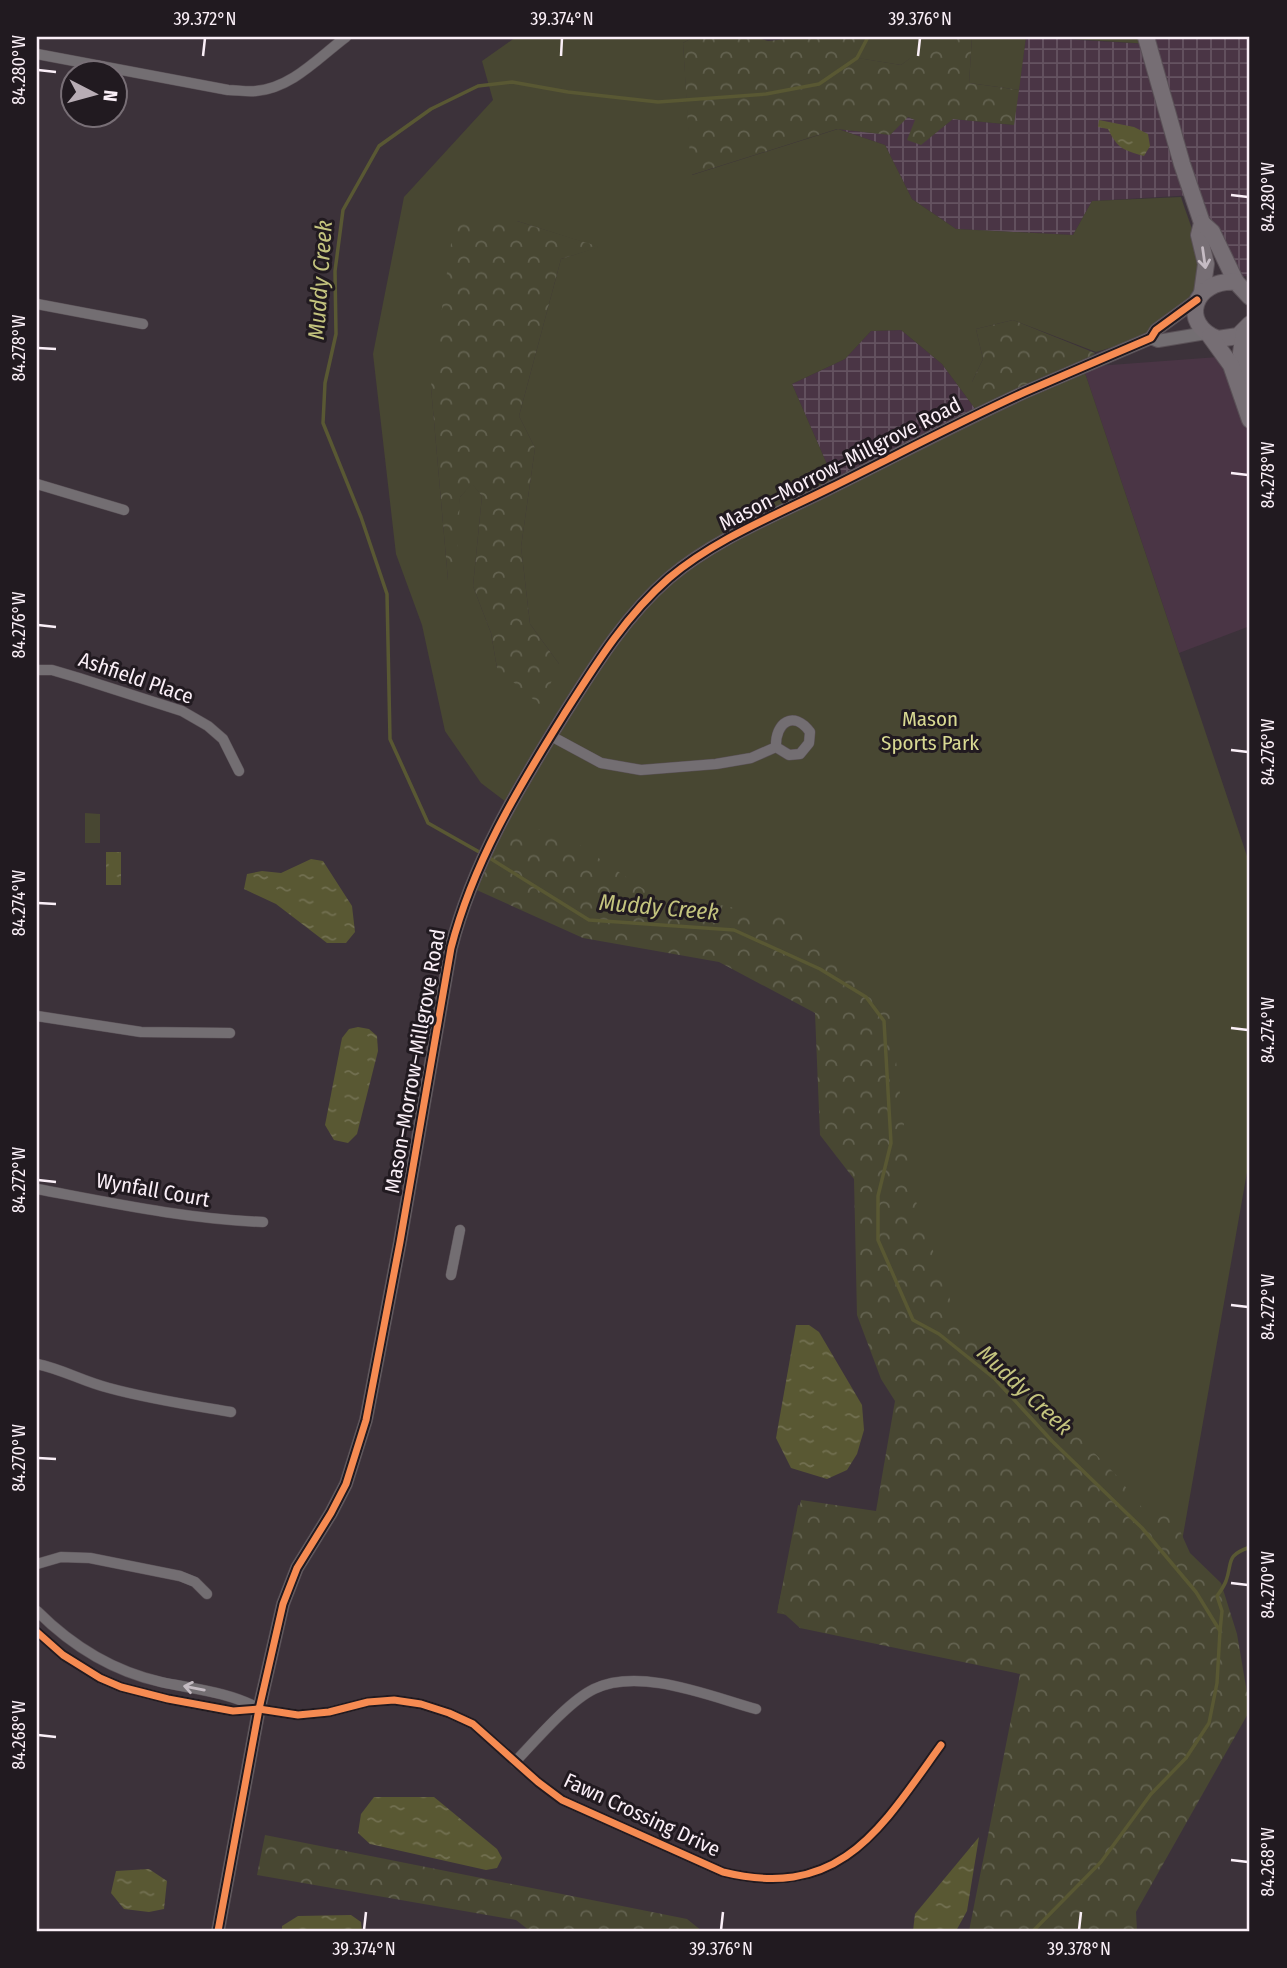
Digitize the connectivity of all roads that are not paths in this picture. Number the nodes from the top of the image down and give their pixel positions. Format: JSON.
{"nodes":[{"id":1,"x":346,"y":37,"type":"edge"},
{"id":2,"x":1146,"y":37,"type":"edge"},
{"id":3,"x":37,"y":54,"type":"edge"},
{"id":4,"x":1202,"y":223,"type":"junction"},
{"id":5,"x":1236,"y":282,"type":"junction"},
{"id":6,"x":1200,"y":296,"type":"junction"},
{"id":7,"x":1250,"y":297,"type":"edge"},
{"id":8,"x":37,"y":304,"type":"edge"},
{"id":9,"x":143,"y":324,"type":"dead end"},
{"id":10,"x":1247,"y":328,"type":"edge"},
{"id":11,"x":1208,"y":334,"type":"junction"},
{"id":12,"x":1151,"y":338,"type":"junction"},
{"id":13,"x":1250,"y":396,"type":"edge"},
{"id":14,"x":1250,"y":420,"type":"edge"},
{"id":15,"x":37,"y":484,"type":"edge"},
{"id":16,"x":124,"y":510,"type":"dead end"},
{"id":17,"x":37,"y":670,"type":"edge"},
{"id":18,"x":551,"y":736,"type":"junction"},
{"id":19,"x":776,"y":747,"type":"dead end"},
{"id":20,"x":239,"y":771,"type":"dead end"},
{"id":21,"x":37,"y":1016,"type":"edge"},
{"id":22,"x":230,"y":1033,"type":"dead end"},
{"id":23,"x":37,"y":1189,"type":"edge"},
{"id":24,"x":263,"y":1222,"type":"dead end"},
{"id":25,"x":460,"y":1230,"type":"dead end"},
{"id":26,"x":451,"y":1275,"type":"dead end"},
{"id":27,"x":37,"y":1364,"type":"edge"},
{"id":28,"x":231,"y":1412,"type":"dead end"},
{"id":29,"x":37,"y":1564,"type":"edge"},
{"id":30,"x":207,"y":1594,"type":"dead end"},
{"id":31,"x":37,"y":1611,"type":"edge"},
{"id":32,"x":37,"y":1632,"type":"edge"},
{"id":33,"x":259,"y":1709,"type":"junction"},
{"id":34,"x":756,"y":1709,"type":"dead end"},
{"id":35,"x":941,"y":1745,"type":"dead end"},
{"id":36,"x":514,"y":1762,"type":"junction"},
{"id":37,"x":218,"y":1931,"type":"edge"}],
"edges":[{"from":1,"to":3,"type":"street"},
{"from":2,"to":4,"type":"main road"},
{"from":4,"to":5,"type":"main road"},
{"from":4,"to":6,"type":"main road","one_way":true},
{"from":5,"to":6,"type":"main road"},
{"from":5,"to":7,"type":"main road"},
{"from":6,"to":11,"type":"main road"},
{"from":6,"to":12,"type":"street","name":"Mason–Morrow–Millgrove Road"},
{"from":8,"to":9,"type":"street"},
{"from":10,"to":11,"type":"main road"},
{"from":10,"to":13,"type":"main road"},
{"from":11,"to":12,"type":"street","name":"Mason–Morrow–Millgrove Road"},
{"from":11,"to":14,"type":"main road"},
{"from":12,"to":18,"type":"street","name":"Mason–Morrow–Millgrove Road"},
{"from":15,"to":16,"type":"street"},
{"from":17,"to":20,"type":"street","name":"Ashfield Place"},
{"from":18,"to":19,"type":"street"},
{"from":18,"to":33,"type":"street","name":"Mason–Morrow–Millgrove Road"},
{"from":21,"to":22,"type":"street"},
{"from":23,"to":24,"type":"street","name":"Wynfall Court"},
{"from":25,"to":26,"type":"street"},
{"from":27,"to":28,"type":"street"},
{"from":29,"to":30,"type":"street"},
{"from":33,"to":31,"type":"street","one_way":true},
{"from":32,"to":33,"type":"street"},
{"from":33,"to":36,"type":"street","name":"Fawn Crossing Drive"},
{"from":33,"to":37,"type":"street","name":"Mason–Morrow–Millgrove Road"},
{"from":34,"to":36,"type":"street"},
{"from":35,"to":36,"type":"street","name":"Fawn Crossing Drive"}]}
